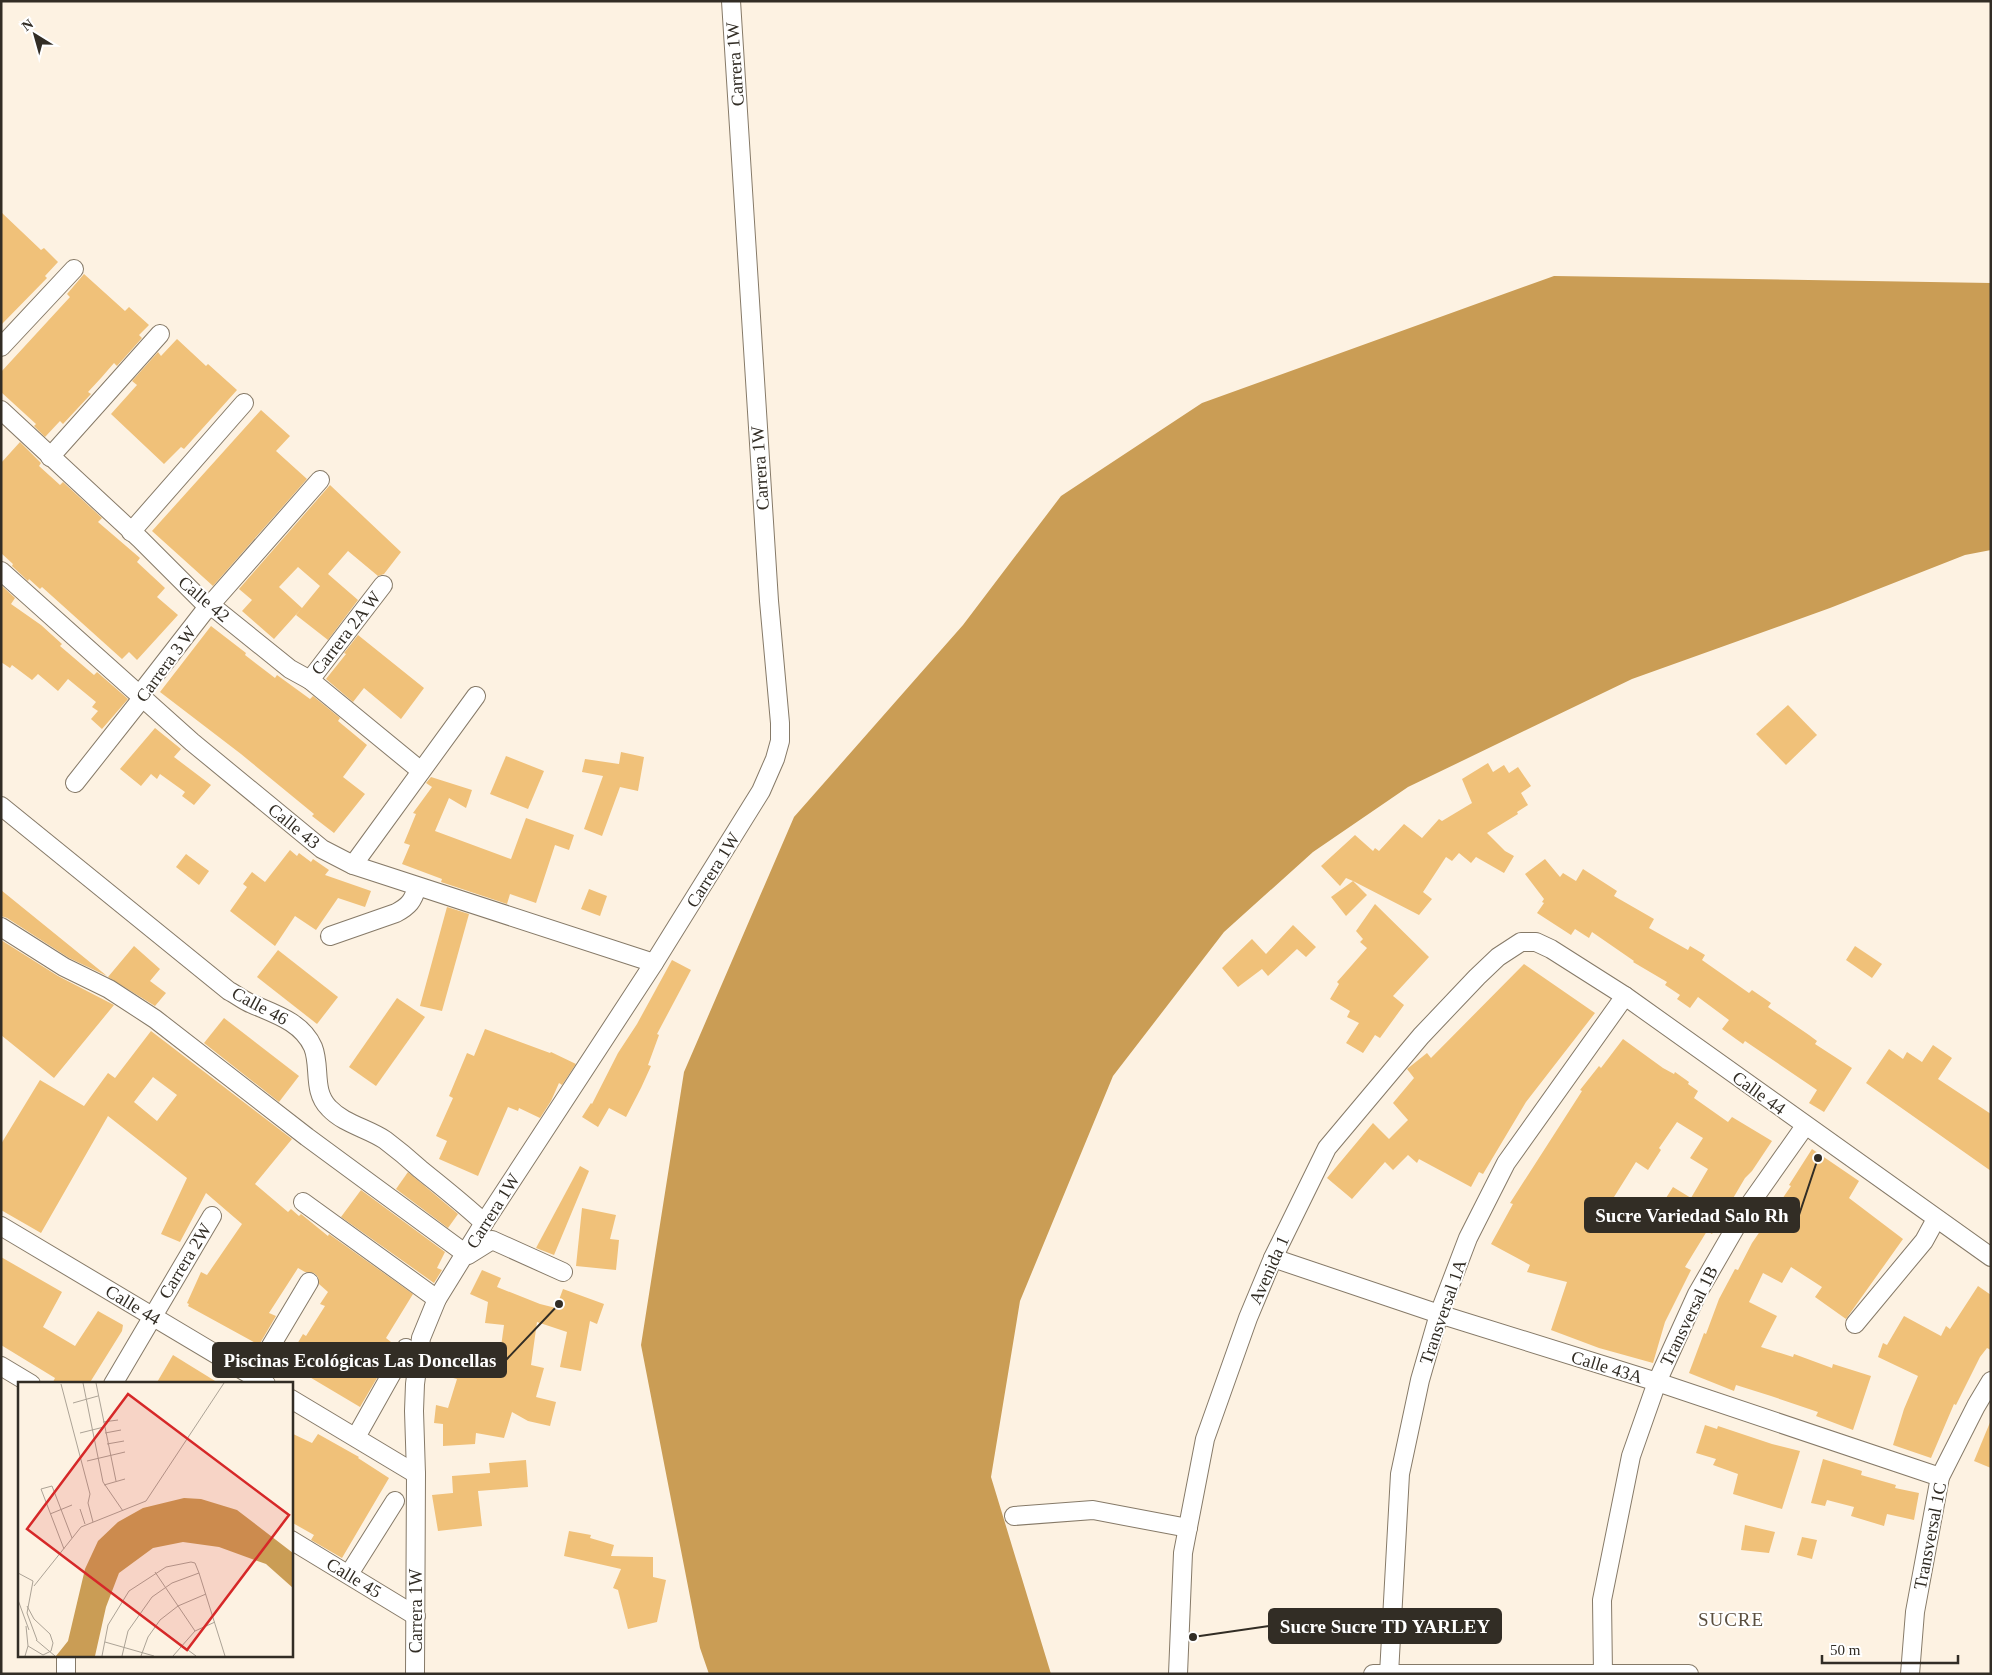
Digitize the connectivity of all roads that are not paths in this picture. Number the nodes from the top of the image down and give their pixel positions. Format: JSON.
{"nodes":[{"id":1,"x":731,"y":1,"type":"edge"},
{"id":2,"x":74,"y":269,"type":"dead end"},
{"id":3,"x":160,"y":334,"type":"dead end"},
{"id":4,"x":1,"y":348,"type":"edge"},
{"id":5,"x":244,"y":403,"type":"dead end"},
{"id":6,"x":3,"y":415,"type":"edge"},
{"id":7,"x":50,"y":457,"type":"junction"},
{"id":8,"x":320,"y":480,"type":"dead end"},
{"id":9,"x":131,"y":532,"type":"junction"},
{"id":10,"x":1,"y":572,"type":"edge"},
{"id":11,"x":383,"y":585,"type":"dead end"},
{"id":12,"x":209,"y":607,"type":"junction"},
{"id":13,"x":310,"y":680,"type":"junction"},
{"id":14,"x":141,"y":696,"type":"junction"},
{"id":15,"x":476,"y":696,"type":"dead end"},
{"id":16,"x":421,"y":771,"type":"junction"},
{"id":17,"x":75,"y":783,"type":"dead end"},
{"id":18,"x":1,"y":806,"type":"edge"},
{"id":19,"x":353,"y":865,"type":"junction"},
{"id":20,"x":417,"y":887,"type":"junction"},
{"id":21,"x":1,"y":927,"type":"edge"},
{"id":22,"x":330,"y":936,"type":"dead end"},
{"id":23,"x":1521,"y":942,"type":"joint"},
{"id":24,"x":654,"y":963,"type":"junction"},
{"id":25,"x":1624,"y":996,"type":"junction"},
{"id":26,"x":1805,"y":1126,"type":"junction"},
{"id":27,"x":303,"y":1202,"type":"dead end"},
{"id":28,"x":212,"y":1216,"type":"dead end"},
{"id":29,"x":1936,"y":1219,"type":"junction"},
{"id":30,"x":484,"y":1223,"type":"junction"},
{"id":31,"x":1,"y":1226,"type":"edge"},
{"id":32,"x":464,"y":1256,"type":"junction"},
{"id":33,"x":1991,"y":1257,"type":"edge"},
{"id":34,"x":1273,"y":1258,"type":"junction"},
{"id":35,"x":563,"y":1272,"type":"dead end"},
{"id":36,"x":309,"y":1282,"type":"dead end"},
{"id":37,"x":437,"y":1299,"type":"junction"},
{"id":38,"x":1439,"y":1314,"type":"junction"},
{"id":39,"x":152,"y":1316,"type":"junction"},
{"id":40,"x":1855,"y":1324,"type":"dead end"},
{"id":41,"x":406,"y":1348,"type":"dead end"},
{"id":42,"x":1,"y":1366,"type":"edge"},
{"id":43,"x":259,"y":1380,"type":"edge"},
{"id":44,"x":1991,"y":1381,"type":"edge"},
{"id":45,"x":28,"y":1382,"type":"edge"},
{"id":46,"x":114,"y":1382,"type":"edge"},
{"id":47,"x":1657,"y":1382,"type":"junction"},
{"id":48,"x":292,"y":1400,"type":"edge"},
{"id":49,"x":356,"y":1437,"type":"junction"},
{"id":50,"x":416,"y":1474,"type":"junction"},
{"id":51,"x":1940,"y":1477,"type":"junction"},
{"id":52,"x":394,"y":1501,"type":"dead end"},
{"id":53,"x":1014,"y":1516,"type":"dead end"},
{"id":54,"x":1188,"y":1528,"type":"junction"},
{"id":55,"x":292,"y":1541,"type":"edge"},
{"id":56,"x":350,"y":1574,"type":"junction"},
{"id":57,"x":416,"y":1616,"type":"junction"},
{"id":58,"x":66,"y":1658,"type":"edge"},
{"id":59,"x":1603,"y":1673,"type":"edge"},
{"id":60,"x":66,"y":1674,"type":"edge"},
{"id":61,"x":416,"y":1674,"type":"edge"},
{"id":62,"x":1178,"y":1674,"type":"edge"},
{"id":63,"x":1373,"y":1674,"type":"edge"},
{"id":64,"x":1389,"y":1674,"type":"edge"},
{"id":65,"x":1689,"y":1674,"type":"edge"},
{"id":66,"x":1910,"y":1674,"type":"edge"}],
"edges":[{"from":1,"to":24,"type":"street","name":"Carrera 1W"},
{"from":2,"to":4,"type":"street"},
{"from":3,"to":7,"type":"street"},
{"from":5,"to":9,"type":"street"},
{"from":6,"to":7,"type":"street","name":"Calle 42"},
{"from":7,"to":9,"type":"street","name":"Calle 42"},
{"from":8,"to":12,"type":"street","name":"Carrera 3 W"},
{"from":9,"to":12,"type":"street","name":"Calle 42"},
{"from":10,"to":14,"type":"street","name":"Calle 43"},
{"from":11,"to":13,"type":"street","name":"Carrera 2A W"},
{"from":12,"to":13,"type":"street","name":"Calle 42"},
{"from":12,"to":14,"type":"street","name":"Carrera 3 W"},
{"from":13,"to":16,"type":"street","name":"Calle 42"},
{"from":14,"to":17,"type":"street","name":"Carrera 3 W"},
{"from":14,"to":19,"type":"street","name":"Calle 43"},
{"from":15,"to":16,"type":"street"},
{"from":16,"to":19,"type":"street"},
{"from":18,"to":30,"type":"street","name":"Calle 46"},
{"from":19,"to":20,"type":"street","name":"Calle 43"},
{"from":20,"to":22,"type":"street"},
{"from":20,"to":24,"type":"street","name":"Calle 43"},
{"from":21,"to":32,"type":"street"},
{"from":23,"to":25,"type":"street","name":"Calle 44"},
{"from":23,"to":34,"type":"street","name":"Avenida 1"},
{"from":24,"to":30,"type":"street","name":"Carrera 1W"},
{"from":25,"to":26,"type":"street","name":"Calle 44"},
{"from":25,"to":38,"type":"street","name":"Transversal 1A"},
{"from":26,"to":29,"type":"street","name":"Calle 44"},
{"from":26,"to":47,"type":"street","name":"Transversal 1B"},
{"from":27,"to":37,"type":"street"},
{"from":28,"to":39,"type":"street","name":"Carrera 2W"},
{"from":29,"to":33,"type":"street","name":"Calle 44"},
{"from":29,"to":40,"type":"street"},
{"from":30,"to":32,"type":"street","name":"Carrera 1W"},
{"from":31,"to":39,"type":"street","name":"Calle 44"},
{"from":32,"to":35,"type":"street"},
{"from":32,"to":37,"type":"street","name":"Carrera 1W"},
{"from":34,"to":38,"type":"street","name":"Calle 43A"},
{"from":34,"to":54,"type":"street","name":"Avenida 1"},
{"from":36,"to":43,"type":"street"},
{"from":37,"to":50,"type":"street","name":"Carrera 1W"},
{"from":38,"to":47,"type":"street","name":"Calle 43A"},
{"from":38,"to":64,"type":"street","name":"Transversal 1A"},
{"from":39,"to":43,"type":"street","name":"Calle 44"},
{"from":39,"to":46,"type":"street","name":"Carrera 2W"},
{"from":41,"to":49,"type":"street"},
{"from":42,"to":45,"type":"street"},
{"from":44,"to":51,"type":"street","name":"Transversal 1C"},
{"from":47,"to":51,"type":"street","name":"Calle 43A"},
{"from":47,"to":59,"type":"street","name":"Transversal 1B"},
{"from":48,"to":49,"type":"street"},
{"from":49,"to":50,"type":"street"},
{"from":50,"to":57,"type":"street","name":"Carrera 1W"},
{"from":51,"to":66,"type":"street","name":"Transversal 1C"},
{"from":52,"to":56,"type":"street"},
{"from":53,"to":54,"type":"street"},
{"from":54,"to":62,"type":"street","name":"Avenida 1"},
{"from":55,"to":56,"type":"street","name":"Calle 45"},
{"from":56,"to":57,"type":"street","name":"Calle 45"},
{"from":57,"to":61,"type":"street","name":"Carrera 1W"},
{"from":58,"to":60,"type":"street"},
{"from":59,"to":64,"type":"street"},
{"from":59,"to":65,"type":"street"},
{"from":63,"to":64,"type":"street"}]}
